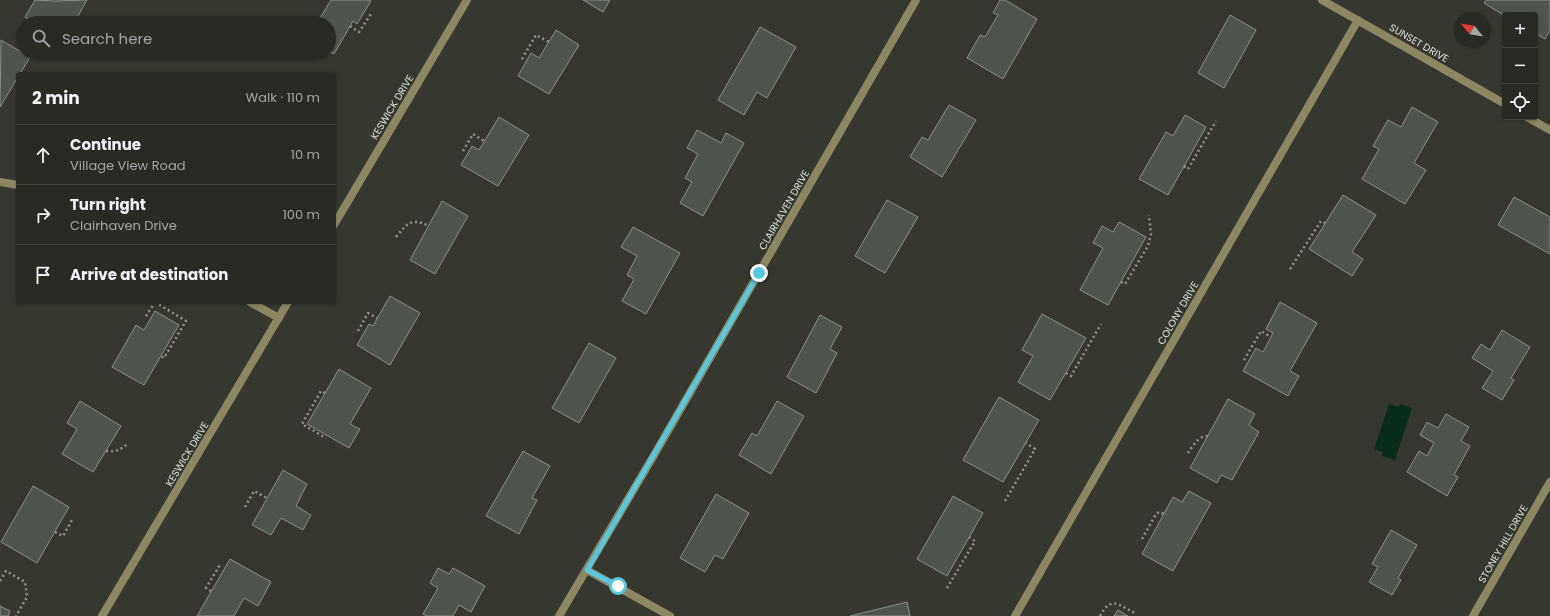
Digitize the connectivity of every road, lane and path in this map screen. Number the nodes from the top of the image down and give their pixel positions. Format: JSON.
{"nodes":[{"id":1,"x":467,"y":0,"type":"edge"},
{"id":2,"x":916,"y":0,"type":"edge"},
{"id":3,"x":1322,"y":0,"type":"edge"},
{"id":4,"x":371,"y":14,"type":"dead end"},
{"id":5,"x":1358,"y":20,"type":"junction"},
{"id":6,"x":350,"y":26,"type":"dead end"},
{"id":7,"x":548,"y":42,"type":"dead end"},
{"id":8,"x":522,"y":59,"type":"dead end"},
{"id":9,"x":1502,"y":102,"type":"edge"},
{"id":10,"x":1532,"y":120,"type":"edge"},
{"id":11,"x":1216,"y":121,"type":"dead end"},
{"id":12,"x":1550,"y":130,"type":"edge"},
{"id":13,"x":484,"y":141,"type":"dead end"},
{"id":14,"x":463,"y":151,"type":"dead end"},
{"id":15,"x":1184,"y":166,"type":"dead end"},
{"id":16,"x":0,"y":182,"type":"edge"},
{"id":17,"x":16,"y":185,"type":"edge"},
{"id":18,"x":1149,"y":215,"type":"dead end"},
{"id":19,"x":336,"y":222,"type":"edge"},
{"id":20,"x":1325,"y":223,"type":"dead end"},
{"id":21,"x":428,"y":226,"type":"dead end"},
{"id":22,"x":396,"y":237,"type":"dead end"},
{"id":23,"x":1290,"y":269,"type":"dead end"},
{"id":24,"x":1121,"y":282,"type":"dead end"},
{"id":25,"x":154,"y":304,"type":"edge"},
{"id":26,"x":158,"y":304,"type":"edge"},
{"id":27,"x":254,"y":304,"type":"edge"},
{"id":28,"x":287,"y":304,"type":"edge"},
{"id":29,"x":146,"y":316,"type":"dead end"},
{"id":30,"x":279,"y":318,"type":"junction"},
{"id":31,"x":378,"y":318,"type":"dead end"},
{"id":32,"x":1101,"y":324,"type":"dead end"},
{"id":33,"x":358,"y":331,"type":"dead end"},
{"id":34,"x":1271,"y":337,"type":"dead end"},
{"id":35,"x":161,"y":356,"type":"dead end"},
{"id":36,"x":1244,"y":360,"type":"dead end"},
{"id":37,"x":1066,"y":373,"type":"dead end"},
{"id":38,"x":325,"y":393,"type":"dead end"},
{"id":39,"x":1208,"y":436,"type":"dead end"},
{"id":40,"x":326,"y":438,"type":"dead end"},
{"id":41,"x":128,"y":443,"type":"dead end"},
{"id":42,"x":1026,"y":444,"type":"dead end"},
{"id":43,"x":106,"y":451,"type":"dead end"},
{"id":44,"x":1188,"y":453,"type":"dead end"},
{"id":45,"x":1550,"y":482,"type":"edge"},
{"id":46,"x":267,"y":498,"type":"dead end"},
{"id":47,"x":1005,"y":501,"type":"dead end"},
{"id":48,"x":245,"y":507,"type":"dead end"},
{"id":49,"x":1164,"y":514,"type":"dead end"},
{"id":50,"x":72,"y":520,"type":"dead end"},
{"id":51,"x":55,"y":532,"type":"dead end"},
{"id":52,"x":969,"y":537,"type":"dead end"},
{"id":53,"x":1142,"y":539,"type":"dead end"},
{"id":54,"x":221,"y":563,"type":"dead end"},
{"id":55,"x":587,"y":570,"type":"junction"},
{"id":56,"x":0,"y":581,"type":"edge"},
{"id":57,"x":947,"y":588,"type":"dead end"},
{"id":58,"x":211,"y":592,"type":"dead end"},
{"id":59,"x":1135,"y":613,"type":"dead end"},
{"id":60,"x":16,"y":616,"type":"edge"},
{"id":61,"x":102,"y":616,"type":"edge"},
{"id":62,"x":559,"y":616,"type":"edge"},
{"id":63,"x":670,"y":616,"type":"edge"},
{"id":64,"x":1015,"y":616,"type":"edge"},
{"id":65,"x":1100,"y":616,"type":"edge"},
{"id":66,"x":1473,"y":616,"type":"edge"}],
"edges":[{"from":1,"to":19,"type":"street","name":"KESWICK DRIVE"},
{"from":2,"to":55,"type":"street","name":"CLAIRHAVEN DRIVE"},
{"from":3,"to":5,"type":"street","name":"SUNSET DRIVE"},
{"from":4,"to":6,"type":"path"},
{"from":5,"to":9,"type":"street","name":"SUNSET DRIVE"},
{"from":5,"to":64,"type":"street","name":"COLONY DRIVE"},
{"from":7,"to":8,"type":"path"},
{"from":10,"to":12,"type":"street"},
{"from":11,"to":15,"type":"path"},
{"from":13,"to":14,"type":"path"},
{"from":16,"to":17,"type":"street"},
{"from":18,"to":24,"type":"path"},
{"from":20,"to":23,"type":"path"},
{"from":21,"to":22,"type":"path"},
{"from":25,"to":29,"type":"path"},
{"from":26,"to":35,"type":"path"},
{"from":27,"to":30,"type":"street"},
{"from":28,"to":30,"type":"street","name":"KESWICK DRIVE"},
{"from":30,"to":61,"type":"street","name":"KESWICK DRIVE"},
{"from":31,"to":33,"type":"path"},
{"from":32,"to":37,"type":"path"},
{"from":34,"to":36,"type":"path"},
{"from":38,"to":40,"type":"path"},
{"from":39,"to":44,"type":"path"},
{"from":41,"to":43,"type":"path"},
{"from":42,"to":47,"type":"path"},
{"from":45,"to":66,"type":"street","name":"STONEY HILL DRIVE"},
{"from":46,"to":48,"type":"path"},
{"from":49,"to":53,"type":"path"},
{"from":50,"to":51,"type":"path"},
{"from":52,"to":57,"type":"path"},
{"from":54,"to":58,"type":"path"},
{"from":55,"to":62,"type":"street","name":"CLAIRHAVEN DRIVE"},
{"from":55,"to":63,"type":"street"},
{"from":56,"to":60,"type":"path"},
{"from":59,"to":65,"type":"path"}]}
